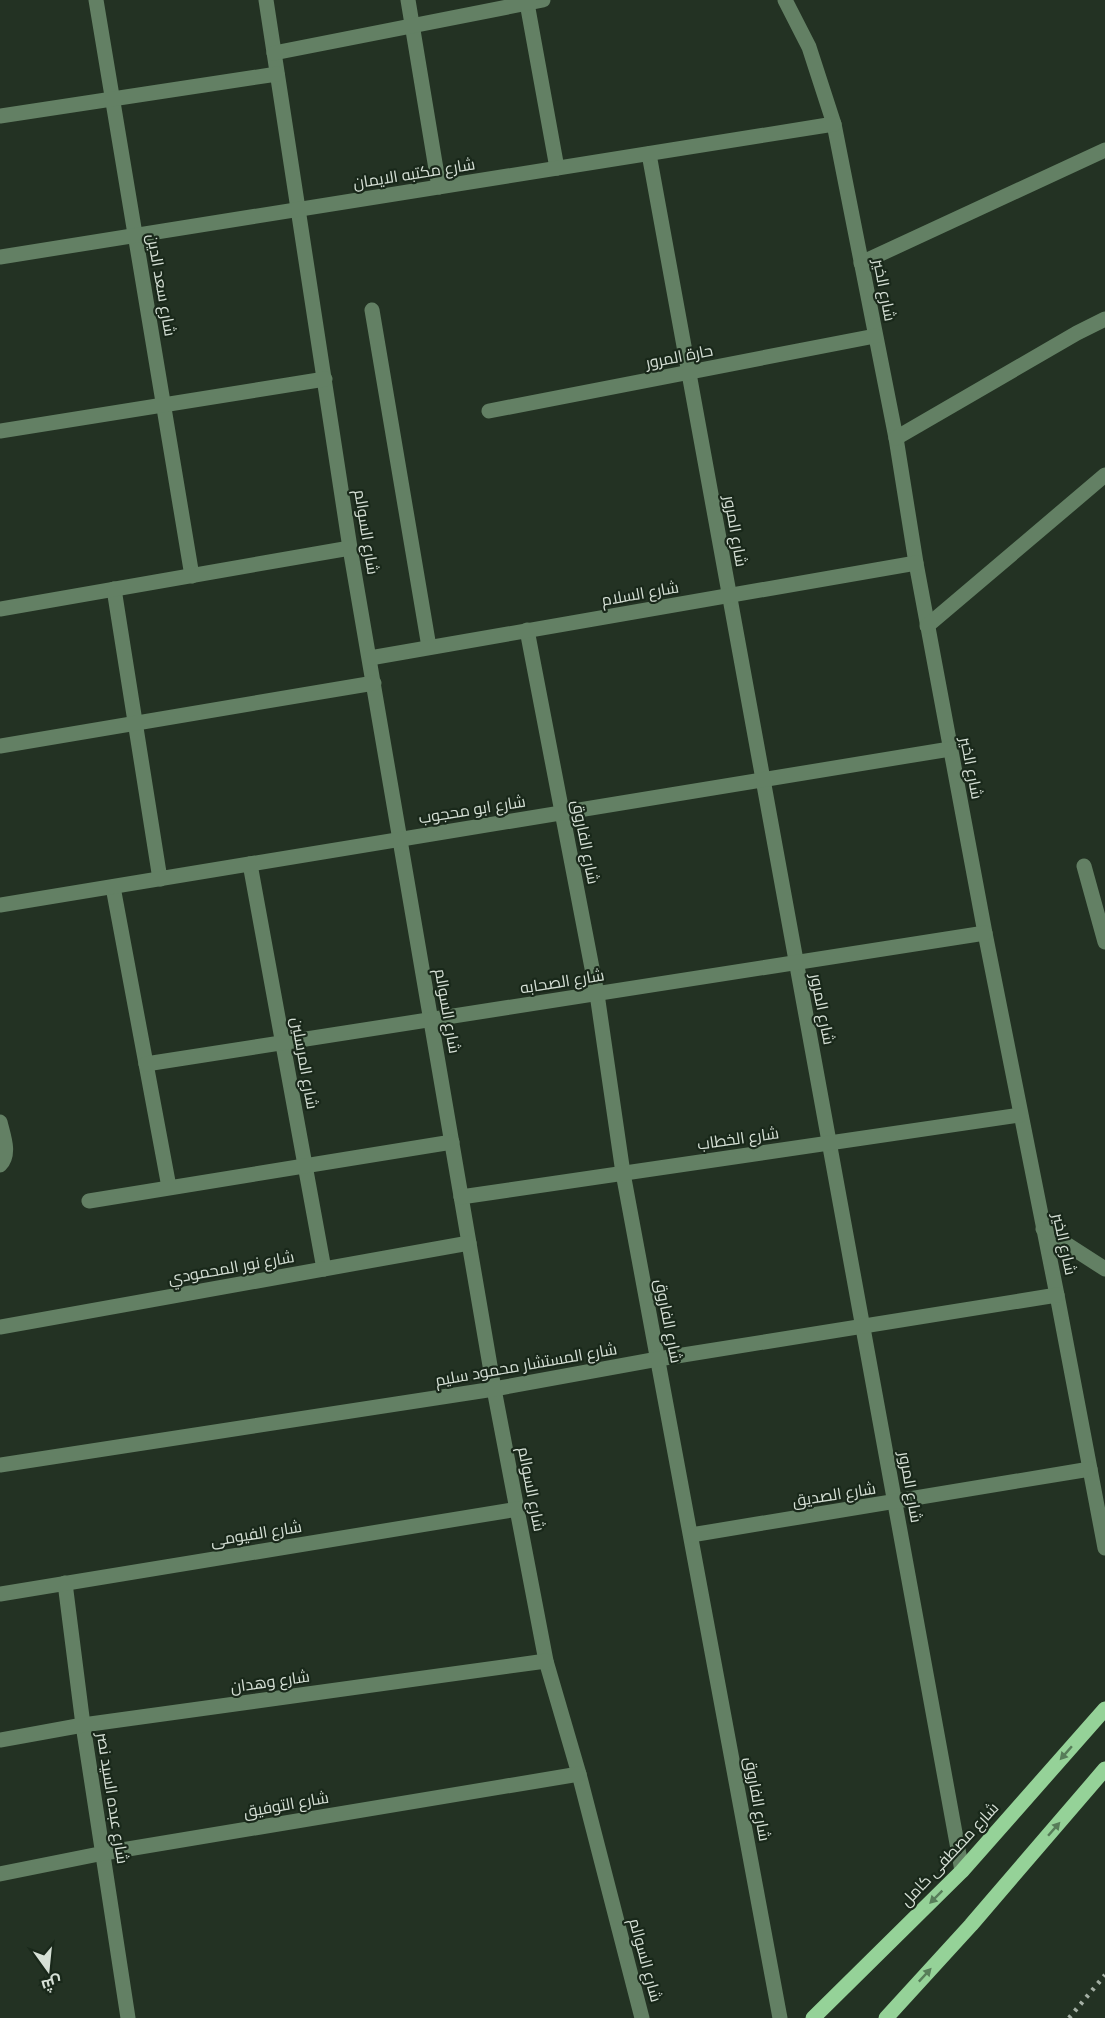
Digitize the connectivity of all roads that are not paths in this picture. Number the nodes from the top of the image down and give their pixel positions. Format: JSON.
{"nodes":[{"id":1,"x":96,"y":0,"type":"edge"},
{"id":2,"x":266,"y":0,"type":"edge"},
{"id":3,"x":408,"y":0,"type":"edge"},
{"id":4,"x":543,"y":0,"type":"edge"},
{"id":5,"x":785,"y":0,"type":"edge"},
{"id":6,"x":527,"y":3,"type":"junction"},
{"id":7,"x":502,"y":4,"type":"edge"},
{"id":8,"x":412,"y":26,"type":"junction"},
{"id":9,"x":274,"y":53,"type":"junction"},
{"id":10,"x":277,"y":74,"type":"junction"},
{"id":11,"x":113,"y":99,"type":"junction"},
{"id":12,"x":0,"y":116,"type":"edge"},
{"id":13,"x":834,"y":124,"type":"junction"},
{"id":14,"x":1105,"y":150,"type":"edge"},
{"id":15,"x":649,"y":154,"type":"junction"},
{"id":16,"x":557,"y":168,"type":"junction"},
{"id":17,"x":439,"y":187,"type":"junction"},
{"id":18,"x":298,"y":210,"type":"junction"},
{"id":19,"x":136,"y":236,"type":"junction"},
{"id":20,"x":0,"y":257,"type":"edge"},
{"id":21,"x":861,"y":263,"type":"junction"},
{"id":22,"x":372,"y":310,"type":"dead end"},
{"id":23,"x":1105,"y":319,"type":"edge"},
{"id":24,"x":875,"y":336,"type":"junction"},
{"id":25,"x":689,"y":372,"type":"junction"},
{"id":26,"x":325,"y":379,"type":"junction"},
{"id":27,"x":164,"y":405,"type":"junction"},
{"id":28,"x":489,"y":411,"type":"dead end"},
{"id":29,"x":0,"y":431,"type":"edge"},
{"id":30,"x":896,"y":438,"type":"junction"},
{"id":31,"x":1105,"y":475,"type":"edge"},
{"id":32,"x":350,"y":548,"type":"junction"},
{"id":33,"x":916,"y":563,"type":"junction"},
{"id":34,"x":192,"y":576,"type":"junction"},
{"id":35,"x":114,"y":589,"type":"junction"},
{"id":36,"x":730,"y":595,"type":"junction"},
{"id":37,"x":0,"y":609,"type":"edge"},
{"id":38,"x":927,"y":626,"type":"junction"},
{"id":39,"x":527,"y":630,"type":"junction"},
{"id":40,"x":429,"y":647,"type":"junction"},
{"id":41,"x":370,"y":658,"type":"junction"},
{"id":42,"x":374,"y":683,"type":"junction"},
{"id":43,"x":135,"y":724,"type":"junction"},
{"id":44,"x":0,"y":746,"type":"edge"},
{"id":45,"x":950,"y":749,"type":"junction"},
{"id":46,"x":763,"y":780,"type":"junction"},
{"id":47,"x":562,"y":813,"type":"junction"},
{"id":48,"x":400,"y":839,"type":"junction"},
{"id":49,"x":250,"y":864,"type":"junction"},
{"id":50,"x":1084,"y":866,"type":"dead end"},
{"id":51,"x":160,"y":879,"type":"junction"},
{"id":52,"x":112,"y":887,"type":"junction"},
{"id":53,"x":0,"y":905,"type":"edge"},
{"id":54,"x":985,"y":933,"type":"junction"},
{"id":55,"x":1105,"y":942,"type":"edge"},
{"id":56,"x":796,"y":963,"type":"junction"},
{"id":57,"x":597,"y":994,"type":"junction"},
{"id":58,"x":431,"y":1020,"type":"junction"},
{"id":59,"x":283,"y":1043,"type":"junction"},
{"id":60,"x":146,"y":1064,"type":"junction"},
{"id":61,"x":1020,"y":1115,"type":"junction"},
{"id":62,"x":0,"y":1122,"type":"edge"},
{"id":63,"x":452,"y":1142,"type":"junction"},
{"id":64,"x":829,"y":1143,"type":"junction"},
{"id":65,"x":3,"y":1158,"type":"edge"},
{"id":66,"x":306,"y":1166,"type":"junction"},
{"id":67,"x":623,"y":1173,"type":"junction"},
{"id":68,"x":169,"y":1187,"type":"junction"},
{"id":69,"x":461,"y":1197,"type":"junction"},
{"id":70,"x":89,"y":1201,"type":"dead end"},
{"id":71,"x":1043,"y":1228,"type":"junction"},
{"id":72,"x":469,"y":1243,"type":"junction"},
{"id":73,"x":324,"y":1269,"type":"junction"},
{"id":74,"x":1105,"y":1269,"type":"edge"},
{"id":75,"x":1057,"y":1295,"type":"junction"},
{"id":76,"x":863,"y":1326,"type":"junction"},
{"id":77,"x":0,"y":1327,"type":"edge"},
{"id":78,"x":658,"y":1359,"type":"junction"},
{"id":79,"x":494,"y":1389,"type":"junction"},
{"id":80,"x":0,"y":1465,"type":"edge"},
{"id":81,"x":1090,"y":1469,"type":"junction"},
{"id":82,"x":895,"y":1502,"type":"junction"},
{"id":83,"x":518,"y":1509,"type":"junction"},
{"id":84,"x":691,"y":1535,"type":"junction"},
{"id":85,"x":1105,"y":1548,"type":"edge"},
{"id":86,"x":65,"y":1583,"type":"junction"},
{"id":87,"x":0,"y":1594,"type":"edge"},
{"id":88,"x":546,"y":1661,"type":"junction"},
{"id":89,"x":1105,"y":1709,"type":"edge"},
{"id":90,"x":83,"y":1725,"type":"junction"},
{"id":91,"x":0,"y":1740,"type":"edge"},
{"id":92,"x":1105,"y":1769,"type":"edge"},
{"id":93,"x":579,"y":1774,"type":"junction"},
{"id":94,"x":104,"y":1853,"type":"junction"},
{"id":95,"x":962,"y":1871,"type":"junction"},
{"id":96,"x":0,"y":1874,"type":"edge"},
{"id":97,"x":128,"y":2018,"type":"edge"},
{"id":98,"x":642,"y":2018,"type":"edge"},
{"id":99,"x":780,"y":2018,"type":"edge"},
{"id":100,"x":813,"y":2018,"type":"edge"},
{"id":101,"x":885,"y":2018,"type":"edge"}],
"edges":[{"from":1,"to":11,"type":"street","name":"شارع سعد الدين"},
{"from":2,"to":9,"type":"street","name":"شارع السوالم"},
{"from":3,"to":8,"type":"street"},
{"from":4,"to":6,"type":"street"},
{"from":5,"to":13,"type":"street","name":"شارع الخير"},
{"from":6,"to":7,"type":"street"},
{"from":6,"to":16,"type":"street"},
{"from":7,"to":8,"type":"street"},
{"from":8,"to":9,"type":"street"},
{"from":8,"to":17,"type":"street"},
{"from":9,"to":10,"type":"street","name":"شارع السوالم"},
{"from":10,"to":11,"type":"street"},
{"from":10,"to":18,"type":"street","name":"شارع السوالم"},
{"from":11,"to":12,"type":"street"},
{"from":11,"to":19,"type":"street","name":"شارع سعد الدين"},
{"from":13,"to":15,"type":"street","name":"شارع مكتبه الايمان"},
{"from":13,"to":21,"type":"street","name":"شارع الخير"},
{"from":14,"to":21,"type":"street"},
{"from":15,"to":16,"type":"street","name":"شارع مكتبه الايمان"},
{"from":15,"to":25,"type":"street","name":"شارع المرور"},
{"from":16,"to":17,"type":"street","name":"شارع مكتبه الايمان"},
{"from":17,"to":18,"type":"street","name":"شارع مكتبه الايمان"},
{"from":18,"to":19,"type":"street","name":"شارع مكتبه الايمان"},
{"from":18,"to":26,"type":"street","name":"شارع السوالم"},
{"from":19,"to":20,"type":"street","name":"شارع مكتبه الايمان"},
{"from":19,"to":27,"type":"street","name":"شارع سعد الدين"},
{"from":21,"to":24,"type":"street","name":"شارع الخير"},
{"from":22,"to":40,"type":"street"},
{"from":23,"to":30,"type":"street"},
{"from":24,"to":25,"type":"street","name":"حارة المرور"},
{"from":24,"to":30,"type":"street","name":"شارع الخير"},
{"from":25,"to":28,"type":"street","name":"حارة المرور"},
{"from":25,"to":36,"type":"street","name":"شارع المرور"},
{"from":26,"to":27,"type":"street"},
{"from":26,"to":32,"type":"street","name":"شارع السوالم"},
{"from":27,"to":29,"type":"street"},
{"from":27,"to":34,"type":"street","name":"شارع سعد الدين"},
{"from":30,"to":33,"type":"street","name":"شارع الخير"},
{"from":31,"to":38,"type":"street"},
{"from":32,"to":34,"type":"street"},
{"from":32,"to":41,"type":"street","name":"شارع السوالم"},
{"from":33,"to":36,"type":"street","name":"شارع السلام"},
{"from":33,"to":38,"type":"street","name":"شارع الخير"},
{"from":34,"to":35,"type":"street"},
{"from":35,"to":37,"type":"street"},
{"from":35,"to":43,"type":"street"},
{"from":36,"to":39,"type":"street","name":"شارع السلام"},
{"from":36,"to":46,"type":"street","name":"شارع المرور"},
{"from":38,"to":45,"type":"street","name":"شارع الخير"},
{"from":39,"to":40,"type":"street","name":"شارع السلام"},
{"from":39,"to":47,"type":"street","name":"شارع الفاروق"},
{"from":40,"to":41,"type":"street","name":"شارع السلام"},
{"from":41,"to":42,"type":"street","name":"شارع السوالم"},
{"from":42,"to":43,"type":"street"},
{"from":42,"to":48,"type":"street","name":"شارع السوالم"},
{"from":43,"to":44,"type":"street"},
{"from":43,"to":51,"type":"street"},
{"from":45,"to":46,"type":"street","name":"شارع ابو محجوب"},
{"from":45,"to":54,"type":"street","name":"شارع الخير"},
{"from":46,"to":47,"type":"street","name":"شارع ابو محجوب"},
{"from":46,"to":56,"type":"street","name":"شارع المرور"},
{"from":47,"to":48,"type":"street","name":"شارع ابو محجوب"},
{"from":47,"to":57,"type":"street","name":"شارع الفاروق"},
{"from":48,"to":49,"type":"street","name":"شارع ابو محجوب"},
{"from":48,"to":58,"type":"street","name":"شارع السوالم"},
{"from":49,"to":51,"type":"street","name":"شارع ابو محجوب"},
{"from":49,"to":59,"type":"street","name":"شارع المرسلين"},
{"from":50,"to":55,"type":"street"},
{"from":51,"to":52,"type":"street","name":"شارع ابو محجوب"},
{"from":52,"to":53,"type":"street","name":"شارع ابو محجوب"},
{"from":52,"to":60,"type":"street"},
{"from":54,"to":56,"type":"street","name":"شارع الصحابه"},
{"from":54,"to":61,"type":"street","name":"شارع الخير"},
{"from":56,"to":57,"type":"street","name":"شارع الصحابه"},
{"from":56,"to":64,"type":"street","name":"شارع المرور"},
{"from":57,"to":58,"type":"street","name":"شارع الصحابه"},
{"from":57,"to":67,"type":"street","name":"شارع الفاروق"},
{"from":58,"to":59,"type":"street","name":"شارع الصحابه"},
{"from":58,"to":63,"type":"street","name":"شارع السوالم"},
{"from":59,"to":60,"type":"street","name":"شارع الصحابه"},
{"from":59,"to":66,"type":"street","name":"شارع المرسلين"},
{"from":60,"to":68,"type":"street"},
{"from":61,"to":64,"type":"street","name":"شارع الخطاب"},
{"from":61,"to":71,"type":"street","name":"شارع الخير"},
{"from":62,"to":65,"type":"street"},
{"from":63,"to":66,"type":"street"},
{"from":63,"to":69,"type":"street","name":"شارع السوالم"},
{"from":64,"to":67,"type":"street","name":"شارع الخطاب"},
{"from":64,"to":76,"type":"street","name":"شارع المرور"},
{"from":66,"to":68,"type":"street"},
{"from":66,"to":73,"type":"street","name":"شارع المرسلين"},
{"from":67,"to":69,"type":"street","name":"شارع الخطاب"},
{"from":67,"to":78,"type":"street","name":"شارع الفاروق"},
{"from":68,"to":70,"type":"street"},
{"from":69,"to":72,"type":"street","name":"شارع السوالم"},
{"from":71,"to":74,"type":"street"},
{"from":71,"to":75,"type":"street","name":"شارع الخير"},
{"from":72,"to":73,"type":"street","name":"شارع نور المحمودي"},
{"from":72,"to":79,"type":"street","name":"شارع السوالم"},
{"from":73,"to":77,"type":"street","name":"شارع نور المحمودي"},
{"from":75,"to":76,"type":"street","name":"شارع المستشار محمود سليم"},
{"from":75,"to":81,"type":"street","name":"شارع الخير"},
{"from":76,"to":78,"type":"street","name":"شارع المستشار محمود سليم"},
{"from":76,"to":82,"type":"street","name":"شارع المرور"},
{"from":78,"to":79,"type":"street","name":"شارع المستشار محمود سليم"},
{"from":78,"to":84,"type":"street","name":"شارع الفاروق"},
{"from":79,"to":80,"type":"street","name":"شارع المستشار محمود سليم"},
{"from":79,"to":83,"type":"street","name":"شارع السوالم"},
{"from":81,"to":82,"type":"street","name":"شارع الصديق"},
{"from":81,"to":85,"type":"street","name":"شارع الخير"},
{"from":82,"to":84,"type":"street","name":"شارع الصديق"},
{"from":82,"to":95,"type":"street","name":"شارع المرور"},
{"from":83,"to":86,"type":"street","name":"شارع الفيومى"},
{"from":83,"to":88,"type":"street","name":"شارع السوالم"},
{"from":84,"to":99,"type":"street","name":"شارع الفاروق"},
{"from":86,"to":87,"type":"street","name":"شارع الفيومى"},
{"from":86,"to":90,"type":"street","name":"شارع عبده السيد نصر"},
{"from":88,"to":90,"type":"street","name":"شارع وهدان"},
{"from":88,"to":93,"type":"street","name":"شارع السوالم"},
{"from":89,"to":95,"type":"main road","name":"شارع مصطفى كامل","one_way":true},
{"from":90,"to":91,"type":"street","name":"شارع وهدان"},
{"from":90,"to":94,"type":"street","name":"شارع عبده السيد نصر"},
{"from":101,"to":92,"type":"main road","one_way":true},
{"from":93,"to":94,"type":"street","name":"شارع التوفيق"},
{"from":93,"to":98,"type":"street","name":"شارع السوالم"},
{"from":94,"to":96,"type":"street","name":"شارع التوفيق"},
{"from":94,"to":97,"type":"street","name":"شارع عبده السيد نصر"},
{"from":95,"to":100,"type":"main road","name":"شارع مصطفى كامل","one_way":true}]}
